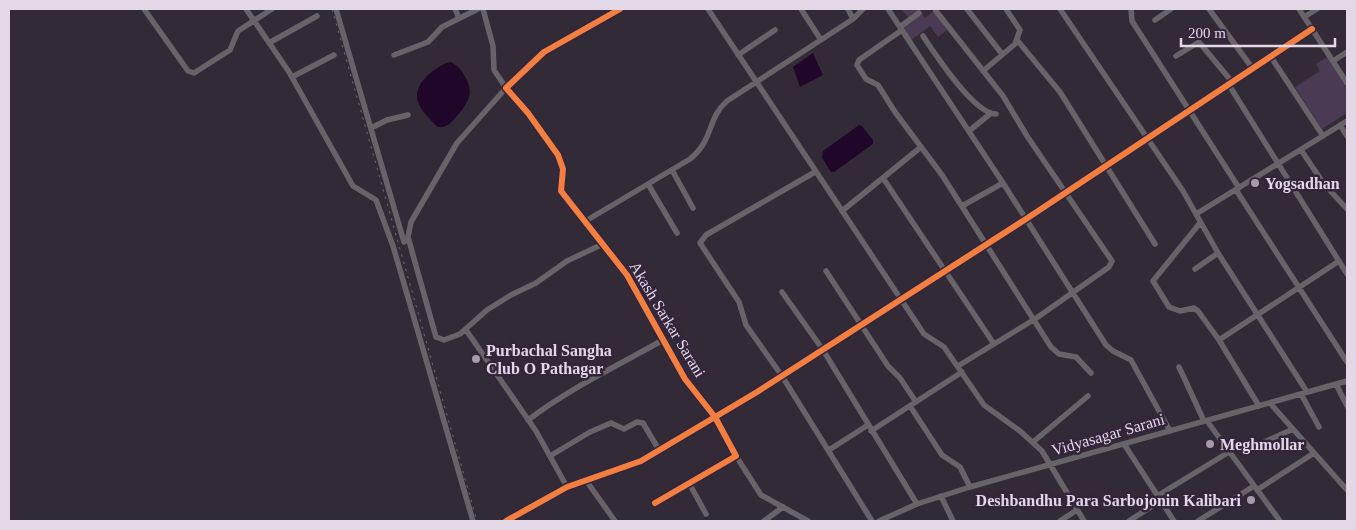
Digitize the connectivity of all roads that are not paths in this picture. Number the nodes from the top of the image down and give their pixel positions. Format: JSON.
{"nodes":[{"id":1,"x":144,"y":9,"type":"edge"},
{"id":2,"x":246,"y":9,"type":"edge"},
{"id":3,"x":272,"y":9,"type":"edge"},
{"id":4,"x":336,"y":9,"type":"edge"},
{"id":5,"x":455,"y":9,"type":"edge"},
{"id":6,"x":478,"y":9,"type":"edge"},
{"id":7,"x":483,"y":9,"type":"edge"},
{"id":8,"x":620,"y":9,"type":"edge"},
{"id":9,"x":708,"y":9,"type":"edge"},
{"id":10,"x":801,"y":9,"type":"edge"},
{"id":11,"x":848,"y":9,"type":"edge"},
{"id":12,"x":863,"y":9,"type":"edge"},
{"id":13,"x":888,"y":9,"type":"edge"},
{"id":14,"x":967,"y":9,"type":"edge"},
{"id":15,"x":1006,"y":9,"type":"edge"},
{"id":16,"x":1060,"y":9,"type":"edge"},
{"id":17,"x":1131,"y":9,"type":"edge"},
{"id":18,"x":1172,"y":9,"type":"edge"},
{"id":19,"x":1208,"y":9,"type":"edge"},
{"id":20,"x":1299,"y":9,"type":"edge"},
{"id":21,"x":1317,"y":9,"type":"edge"},
{"id":22,"x":936,"y":10,"type":"dead end"},
{"id":23,"x":919,"y":13,"type":"dead end"},
{"id":24,"x":316,"y":16,"type":"dead end"},
{"id":25,"x":1304,"y":17,"type":"junction"},
{"id":26,"x":459,"y":18,"type":"junction"},
{"id":27,"x":854,"y":19,"type":"junction"},
{"id":28,"x":1155,"y":20,"type":"dead end"},
{"id":29,"x":254,"y":21,"type":"junction"},
{"id":30,"x":901,"y":28,"type":"junction"},
{"id":31,"x":1312,"y":29,"type":"junction"},
{"id":32,"x":775,"y":30,"type":"dead end"},
{"id":33,"x":923,"y":36,"type":"dead end"},
{"id":34,"x":821,"y":40,"type":"junction"},
{"id":35,"x":1017,"y":40,"type":"junction"},
{"id":36,"x":269,"y":43,"type":"junction"},
{"id":37,"x":1347,"y":52,"type":"edge"},
{"id":38,"x":1002,"y":54,"type":"junction"},
{"id":39,"x":334,"y":55,"type":"dead end"},
{"id":40,"x":394,"y":55,"type":"dead end"},
{"id":41,"x":738,"y":56,"type":"junction"},
{"id":42,"x":1176,"y":56,"type":"dead end"},
{"id":43,"x":1271,"y":57,"type":"junction"},
{"id":44,"x":1334,"y":61,"type":"junction"},
{"id":45,"x":1253,"y":69,"type":"junction"},
{"id":46,"x":983,"y":71,"type":"junction"},
{"id":47,"x":292,"y":77,"type":"junction"},
{"id":48,"x":756,"y":82,"type":"junction"},
{"id":49,"x":1347,"y":83,"type":"edge"},
{"id":50,"x":1231,"y":84,"type":"junction"},
{"id":51,"x":506,"y":88,"type":"junction"},
{"id":52,"x":1189,"y":111,"type":"junction"},
{"id":53,"x":408,"y":116,"type":"dead end"},
{"id":54,"x":1347,"y":121,"type":"edge"},
{"id":55,"x":1340,"y":125,"type":"junction"},
{"id":56,"x":371,"y":128,"type":"junction"},
{"id":57,"x":970,"y":130,"type":"junction"},
{"id":58,"x":1323,"y":136,"type":"junction"},
{"id":59,"x":1347,"y":136,"type":"edge"},
{"id":60,"x":1148,"y":138,"type":"junction"},
{"id":61,"x":921,"y":147,"type":"junction"},
{"id":62,"x":1301,"y":150,"type":"junction"},
{"id":63,"x":1278,"y":164,"type":"junction"},
{"id":64,"x":1107,"y":165,"type":"junction"},
{"id":65,"x":672,"y":170,"type":"junction"},
{"id":66,"x":816,"y":172,"type":"junction"},
{"id":67,"x":883,"y":178,"type":"junction"},
{"id":68,"x":1003,"y":183,"type":"junction"},
{"id":69,"x":648,"y":184,"type":"junction"},
{"id":70,"x":1237,"y":189,"type":"junction"},
{"id":71,"x":1066,"y":192,"type":"junction"},
{"id":72,"x":962,"y":206,"type":"junction"},
{"id":73,"x":693,"y":208,"type":"dead end"},
{"id":74,"x":1347,"y":209,"type":"edge"},
{"id":75,"x":842,"y":211,"type":"junction"},
{"id":76,"x":1196,"y":214,"type":"junction"},
{"id":77,"x":1026,"y":219,"type":"junction"},
{"id":78,"x":584,"y":222,"type":"junction"},
{"id":79,"x":1200,"y":223,"type":"junction"},
{"id":80,"x":677,"y":233,"type":"dead end"},
{"id":81,"x":407,"y":241,"type":"junction"},
{"id":82,"x":602,"y":244,"type":"junction"},
{"id":83,"x":986,"y":244,"type":"junction"},
{"id":84,"x":1155,"y":244,"type":"dead end"},
{"id":85,"x":393,"y":246,"type":"junction"},
{"id":86,"x":1218,"y":253,"type":"junction"},
{"id":87,"x":1339,"y":261,"type":"junction"},
{"id":88,"x":1195,"y":269,"type":"dead end"},
{"id":89,"x":946,"y":270,"type":"junction"},
{"id":90,"x":826,"y":271,"type":"dead end"},
{"id":91,"x":1347,"y":274,"type":"edge"},
{"id":92,"x":1299,"y":288,"type":"junction"},
{"id":93,"x":782,"y":292,"type":"dead end"},
{"id":94,"x":1074,"y":293,"type":"junction"},
{"id":95,"x":901,"y":299,"type":"junction"},
{"id":96,"x":1257,"y":315,"type":"junction"},
{"id":97,"x":1035,"y":319,"type":"junction"},
{"id":98,"x":861,"y":325,"type":"junction"},
{"id":99,"x":466,"y":330,"type":"junction"},
{"id":100,"x":663,"y":340,"type":"junction"},
{"id":101,"x":1219,"y":340,"type":"junction"},
{"id":102,"x":994,"y":344,"type":"junction"},
{"id":103,"x":822,"y":350,"type":"junction"},
{"id":104,"x":1347,"y":362,"type":"edge"},
{"id":105,"x":958,"y":366,"type":"junction"},
{"id":106,"x":1179,"y":367,"type":"dead end"},
{"id":107,"x":962,"y":372,"type":"junction"},
{"id":108,"x":1091,"y":373,"type":"dead end"},
{"id":109,"x":782,"y":376,"type":"junction"},
{"id":110,"x":1347,"y":380,"type":"edge"},
{"id":111,"x":1336,"y":384,"type":"junction"},
{"id":112,"x":1304,"y":393,"type":"junction"},
{"id":113,"x":1088,"y":396,"type":"dead end"},
{"id":114,"x":1270,"y":403,"type":"junction"},
{"id":115,"x":913,"y":404,"type":"junction"},
{"id":116,"x":1259,"y":406,"type":"junction"},
{"id":117,"x":1347,"y":406,"type":"edge"},
{"id":118,"x":715,"y":417,"type":"junction"},
{"id":119,"x":528,"y":420,"type":"junction"},
{"id":120,"x":1206,"y":421,"type":"junction"},
{"id":121,"x":1319,"y":427,"type":"dead end"},
{"id":122,"x":870,"y":428,"type":"junction"},
{"id":123,"x":1293,"y":428,"type":"junction"},
{"id":124,"x":1170,"y":431,"type":"junction"},
{"id":125,"x":1033,"y":442,"type":"junction"},
{"id":126,"x":1124,"y":444,"type":"junction"},
{"id":127,"x":1256,"y":446,"type":"dead end"},
{"id":128,"x":659,"y":450,"type":"junction"},
{"id":129,"x":829,"y":450,"type":"junction"},
{"id":130,"x":1230,"y":452,"type":"junction"},
{"id":131,"x":1314,"y":452,"type":"junction"},
{"id":132,"x":550,"y":456,"type":"junction"},
{"id":133,"x":736,"y":456,"type":"junction"},
{"id":134,"x":1052,"y":464,"type":"junction"},
{"id":135,"x":585,"y":479,"type":"junction"},
{"id":136,"x":689,"y":483,"type":"junction"},
{"id":137,"x":567,"y":487,"type":"junction"},
{"id":138,"x":970,"y":487,"type":"junction"},
{"id":139,"x":1256,"y":488,"type":"junction"},
{"id":140,"x":1347,"y":490,"type":"edge"},
{"id":141,"x":941,"y":496,"type":"junction"},
{"id":142,"x":1158,"y":499,"type":"junction"},
{"id":143,"x":655,"y":503,"type":"dead end"},
{"id":144,"x":919,"y":503,"type":"junction"},
{"id":145,"x":783,"y":507,"type":"junction"},
{"id":146,"x":1077,"y":510,"type":"junction"},
{"id":147,"x":706,"y":514,"type":"dead end"},
{"id":148,"x":473,"y":521,"type":"edge"},
{"id":149,"x":506,"y":521,"type":"edge"},
{"id":150,"x":615,"y":521,"type":"edge"},
{"id":151,"x":764,"y":521,"type":"edge"},
{"id":152,"x":808,"y":521,"type":"edge"},
{"id":153,"x":872,"y":521,"type":"edge"},
{"id":154,"x":879,"y":521,"type":"edge"},
{"id":155,"x":954,"y":521,"type":"edge"},
{"id":156,"x":1060,"y":521,"type":"edge"},
{"id":157,"x":1084,"y":521,"type":"edge"},
{"id":158,"x":1129,"y":521,"type":"edge"},
{"id":159,"x":1174,"y":521,"type":"edge"},
{"id":160,"x":1198,"y":521,"type":"edge"},
{"id":161,"x":1280,"y":521,"type":"edge"}],
"edges":[{"from":1,"to":29,"type":"street"},
{"from":2,"to":29,"type":"street"},
{"from":3,"to":29,"type":"street"},
{"from":4,"to":56,"type":"street"},
{"from":5,"to":26,"type":"street"},
{"from":6,"to":26,"type":"street"},
{"from":7,"to":51,"type":"street","name":"Akash Sarkar Sarani"},
{"from":8,"to":51,"type":"street"},
{"from":9,"to":41,"type":"street"},
{"from":10,"to":34,"type":"street"},
{"from":11,"to":27,"type":"street"},
{"from":12,"to":27,"type":"street"},
{"from":13,"to":30,"type":"street"},
{"from":14,"to":38,"type":"street"},
{"from":15,"to":35,"type":"street"},
{"from":16,"to":60,"type":"street"},
{"from":17,"to":52,"type":"street"},
{"from":18,"to":28,"type":"street"},
{"from":19,"to":45,"type":"street"},
{"from":20,"to":25,"type":"street"},
{"from":21,"to":25,"type":"street"},
{"from":22,"to":46,"type":"street"},
{"from":23,"to":30,"type":"street"},
{"from":24,"to":36,"type":"street"},
{"from":25,"to":31,"type":"street"},
{"from":26,"to":40,"type":"street"},
{"from":27,"to":34,"type":"street"},
{"from":29,"to":36,"type":"street"},
{"from":30,"to":57,"type":"street"},
{"from":30,"to":61,"type":"street"},
{"from":31,"to":43,"type":"street"},
{"from":31,"to":44,"type":"street"},
{"from":32,"to":41,"type":"street"},
{"from":33,"to":57,"type":"street"},
{"from":34,"to":48,"type":"street"},
{"from":35,"to":38,"type":"street"},
{"from":35,"to":64,"type":"street"},
{"from":36,"to":47,"type":"street"},
{"from":37,"to":44,"type":"street"},
{"from":38,"to":46,"type":"street"},
{"from":39,"to":47,"type":"street"},
{"from":41,"to":48,"type":"street"},
{"from":42,"to":50,"type":"street"},
{"from":43,"to":45,"type":"street"},
{"from":43,"to":58,"type":"street"},
{"from":44,"to":49,"type":"street"},
{"from":45,"to":50,"type":"street"},
{"from":46,"to":71,"type":"street"},
{"from":47,"to":85,"type":"street"},
{"from":48,"to":65,"type":"street"},
{"from":48,"to":66,"type":"street"},
{"from":50,"to":52,"type":"street"},
{"from":50,"to":63,"type":"street"},
{"from":51,"to":78,"type":"street","name":"Akash Sarkar Sarani"},
{"from":51,"to":81,"type":"street"},
{"from":52,"to":60,"type":"street"},
{"from":52,"to":70,"type":"street"},
{"from":53,"to":56,"type":"street"},
{"from":54,"to":55,"type":"street"},
{"from":55,"to":58,"type":"street"},
{"from":55,"to":59,"type":"street"},
{"from":56,"to":81,"type":"street"},
{"from":57,"to":68,"type":"street"},
{"from":58,"to":62,"type":"street"},
{"from":60,"to":64,"type":"street"},
{"from":60,"to":76,"type":"street"},
{"from":61,"to":67,"type":"street"},
{"from":61,"to":72,"type":"street"},
{"from":62,"to":63,"type":"street"},
{"from":62,"to":74,"type":"street"},
{"from":63,"to":70,"type":"street"},
{"from":63,"to":87,"type":"street"},
{"from":64,"to":71,"type":"street"},
{"from":64,"to":84,"type":"street"},
{"from":65,"to":69,"type":"street"},
{"from":65,"to":73,"type":"street"},
{"from":66,"to":75,"type":"street"},
{"from":66,"to":109,"type":"street"},
{"from":67,"to":75,"type":"street"},
{"from":67,"to":89,"type":"street"},
{"from":68,"to":72,"type":"street"},
{"from":68,"to":77,"type":"street"},
{"from":69,"to":78,"type":"street"},
{"from":69,"to":80,"type":"street"},
{"from":70,"to":76,"type":"street"},
{"from":70,"to":92,"type":"street"},
{"from":71,"to":77,"type":"street"},
{"from":71,"to":94,"type":"street"},
{"from":72,"to":83,"type":"street"},
{"from":75,"to":95,"type":"street"},
{"from":76,"to":79,"type":"street"},
{"from":77,"to":83,"type":"street"},
{"from":77,"to":94,"type":"street"},
{"from":78,"to":82,"type":"street","name":"Akash Sarkar Sarani"},
{"from":79,"to":86,"type":"street"},
{"from":79,"to":101,"type":"street"},
{"from":81,"to":85,"type":"street"},
{"from":81,"to":99,"type":"street"},
{"from":82,"to":99,"type":"street"},
{"from":82,"to":100,"type":"street","name":"Akash Sarkar Sarani"},
{"from":83,"to":89,"type":"street"},
{"from":83,"to":97,"type":"street"},
{"from":85,"to":148,"type":"street"},
{"from":86,"to":88,"type":"street"},
{"from":86,"to":96,"type":"street"},
{"from":87,"to":91,"type":"street"},
{"from":87,"to":92,"type":"street"},
{"from":89,"to":95,"type":"street"},
{"from":89,"to":102,"type":"street"},
{"from":90,"to":98,"type":"street"},
{"from":92,"to":96,"type":"street"},
{"from":92,"to":104,"type":"street"},
{"from":93,"to":103,"type":"street"},
{"from":94,"to":97,"type":"street"},
{"from":94,"to":124,"type":"street"},
{"from":95,"to":98,"type":"street"},
{"from":95,"to":105,"type":"street"},
{"from":96,"to":101,"type":"street"},
{"from":96,"to":112,"type":"street"},
{"from":97,"to":102,"type":"street"},
{"from":97,"to":108,"type":"street"},
{"from":98,"to":103,"type":"street"},
{"from":98,"to":115,"type":"street"},
{"from":99,"to":119,"type":"street"},
{"from":100,"to":118,"type":"street","name":"Akash Sarkar Sarani"},
{"from":100,"to":119,"type":"street"},
{"from":101,"to":116,"type":"street"},
{"from":102,"to":105,"type":"street"},
{"from":103,"to":109,"type":"street"},
{"from":103,"to":122,"type":"street"},
{"from":105,"to":107,"type":"street"},
{"from":106,"to":120,"type":"street"},
{"from":107,"to":115,"type":"street"},
{"from":107,"to":125,"type":"street"},
{"from":109,"to":118,"type":"street"},
{"from":109,"to":129,"type":"street"},
{"from":110,"to":111,"type":"street","name":"Vidyasagar Sarani"},
{"from":111,"to":112,"type":"street","name":"Vidyasagar Sarani"},
{"from":111,"to":117,"type":"street"},
{"from":112,"to":114,"type":"street","name":"Vidyasagar Sarani"},
{"from":112,"to":121,"type":"street"},
{"from":113,"to":125,"type":"street"},
{"from":114,"to":116,"type":"street","name":"Vidyasagar Sarani"},
{"from":114,"to":123,"type":"street"},
{"from":115,"to":122,"type":"street"},
{"from":115,"to":138,"type":"street"},
{"from":116,"to":120,"type":"street","name":"Vidyasagar Sarani"},
{"from":118,"to":128,"type":"street"},
{"from":118,"to":133,"type":"street","name":"Akash Sarkar Sarani"},
{"from":119,"to":132,"type":"street"},
{"from":120,"to":124,"type":"street","name":"Vidyasagar Sarani"},
{"from":120,"to":130,"type":"street"},
{"from":122,"to":129,"type":"street"},
{"from":122,"to":144,"type":"street"},
{"from":123,"to":127,"type":"street"},
{"from":123,"to":131,"type":"street"},
{"from":124,"to":126,"type":"street","name":"Vidyasagar Sarani"},
{"from":125,"to":134,"type":"street"},
{"from":126,"to":134,"type":"street","name":"Vidyasagar Sarani"},
{"from":126,"to":142,"type":"street"},
{"from":128,"to":132,"type":"street"},
{"from":128,"to":135,"type":"street"},
{"from":129,"to":153,"type":"street"},
{"from":130,"to":139,"type":"street"},
{"from":130,"to":142,"type":"street"},
{"from":131,"to":139,"type":"street"},
{"from":131,"to":140,"type":"street"},
{"from":132,"to":137,"type":"street"},
{"from":133,"to":136,"type":"street"},
{"from":133,"to":145,"type":"street","name":"Akash Sarkar Sarani"},
{"from":134,"to":138,"type":"street","name":"Vidyasagar Sarani"},
{"from":134,"to":146,"type":"street"},
{"from":135,"to":137,"type":"street"},
{"from":135,"to":150,"type":"street"},
{"from":136,"to":143,"type":"street"},
{"from":136,"to":147,"type":"street"},
{"from":137,"to":149,"type":"street"},
{"from":138,"to":141,"type":"street","name":"Vidyasagar Sarani"},
{"from":139,"to":160,"type":"street"},
{"from":139,"to":161,"type":"street"},
{"from":141,"to":144,"type":"street","name":"Vidyasagar Sarani"},
{"from":141,"to":155,"type":"street"},
{"from":142,"to":158,"type":"street"},
{"from":142,"to":159,"type":"street"},
{"from":144,"to":154,"type":"street","name":"Vidyasagar Sarani"},
{"from":145,"to":151,"type":"street"},
{"from":145,"to":152,"type":"street","name":"Akash Sarkar Sarani"},
{"from":146,"to":156,"type":"street"},
{"from":146,"to":157,"type":"street"}]}
